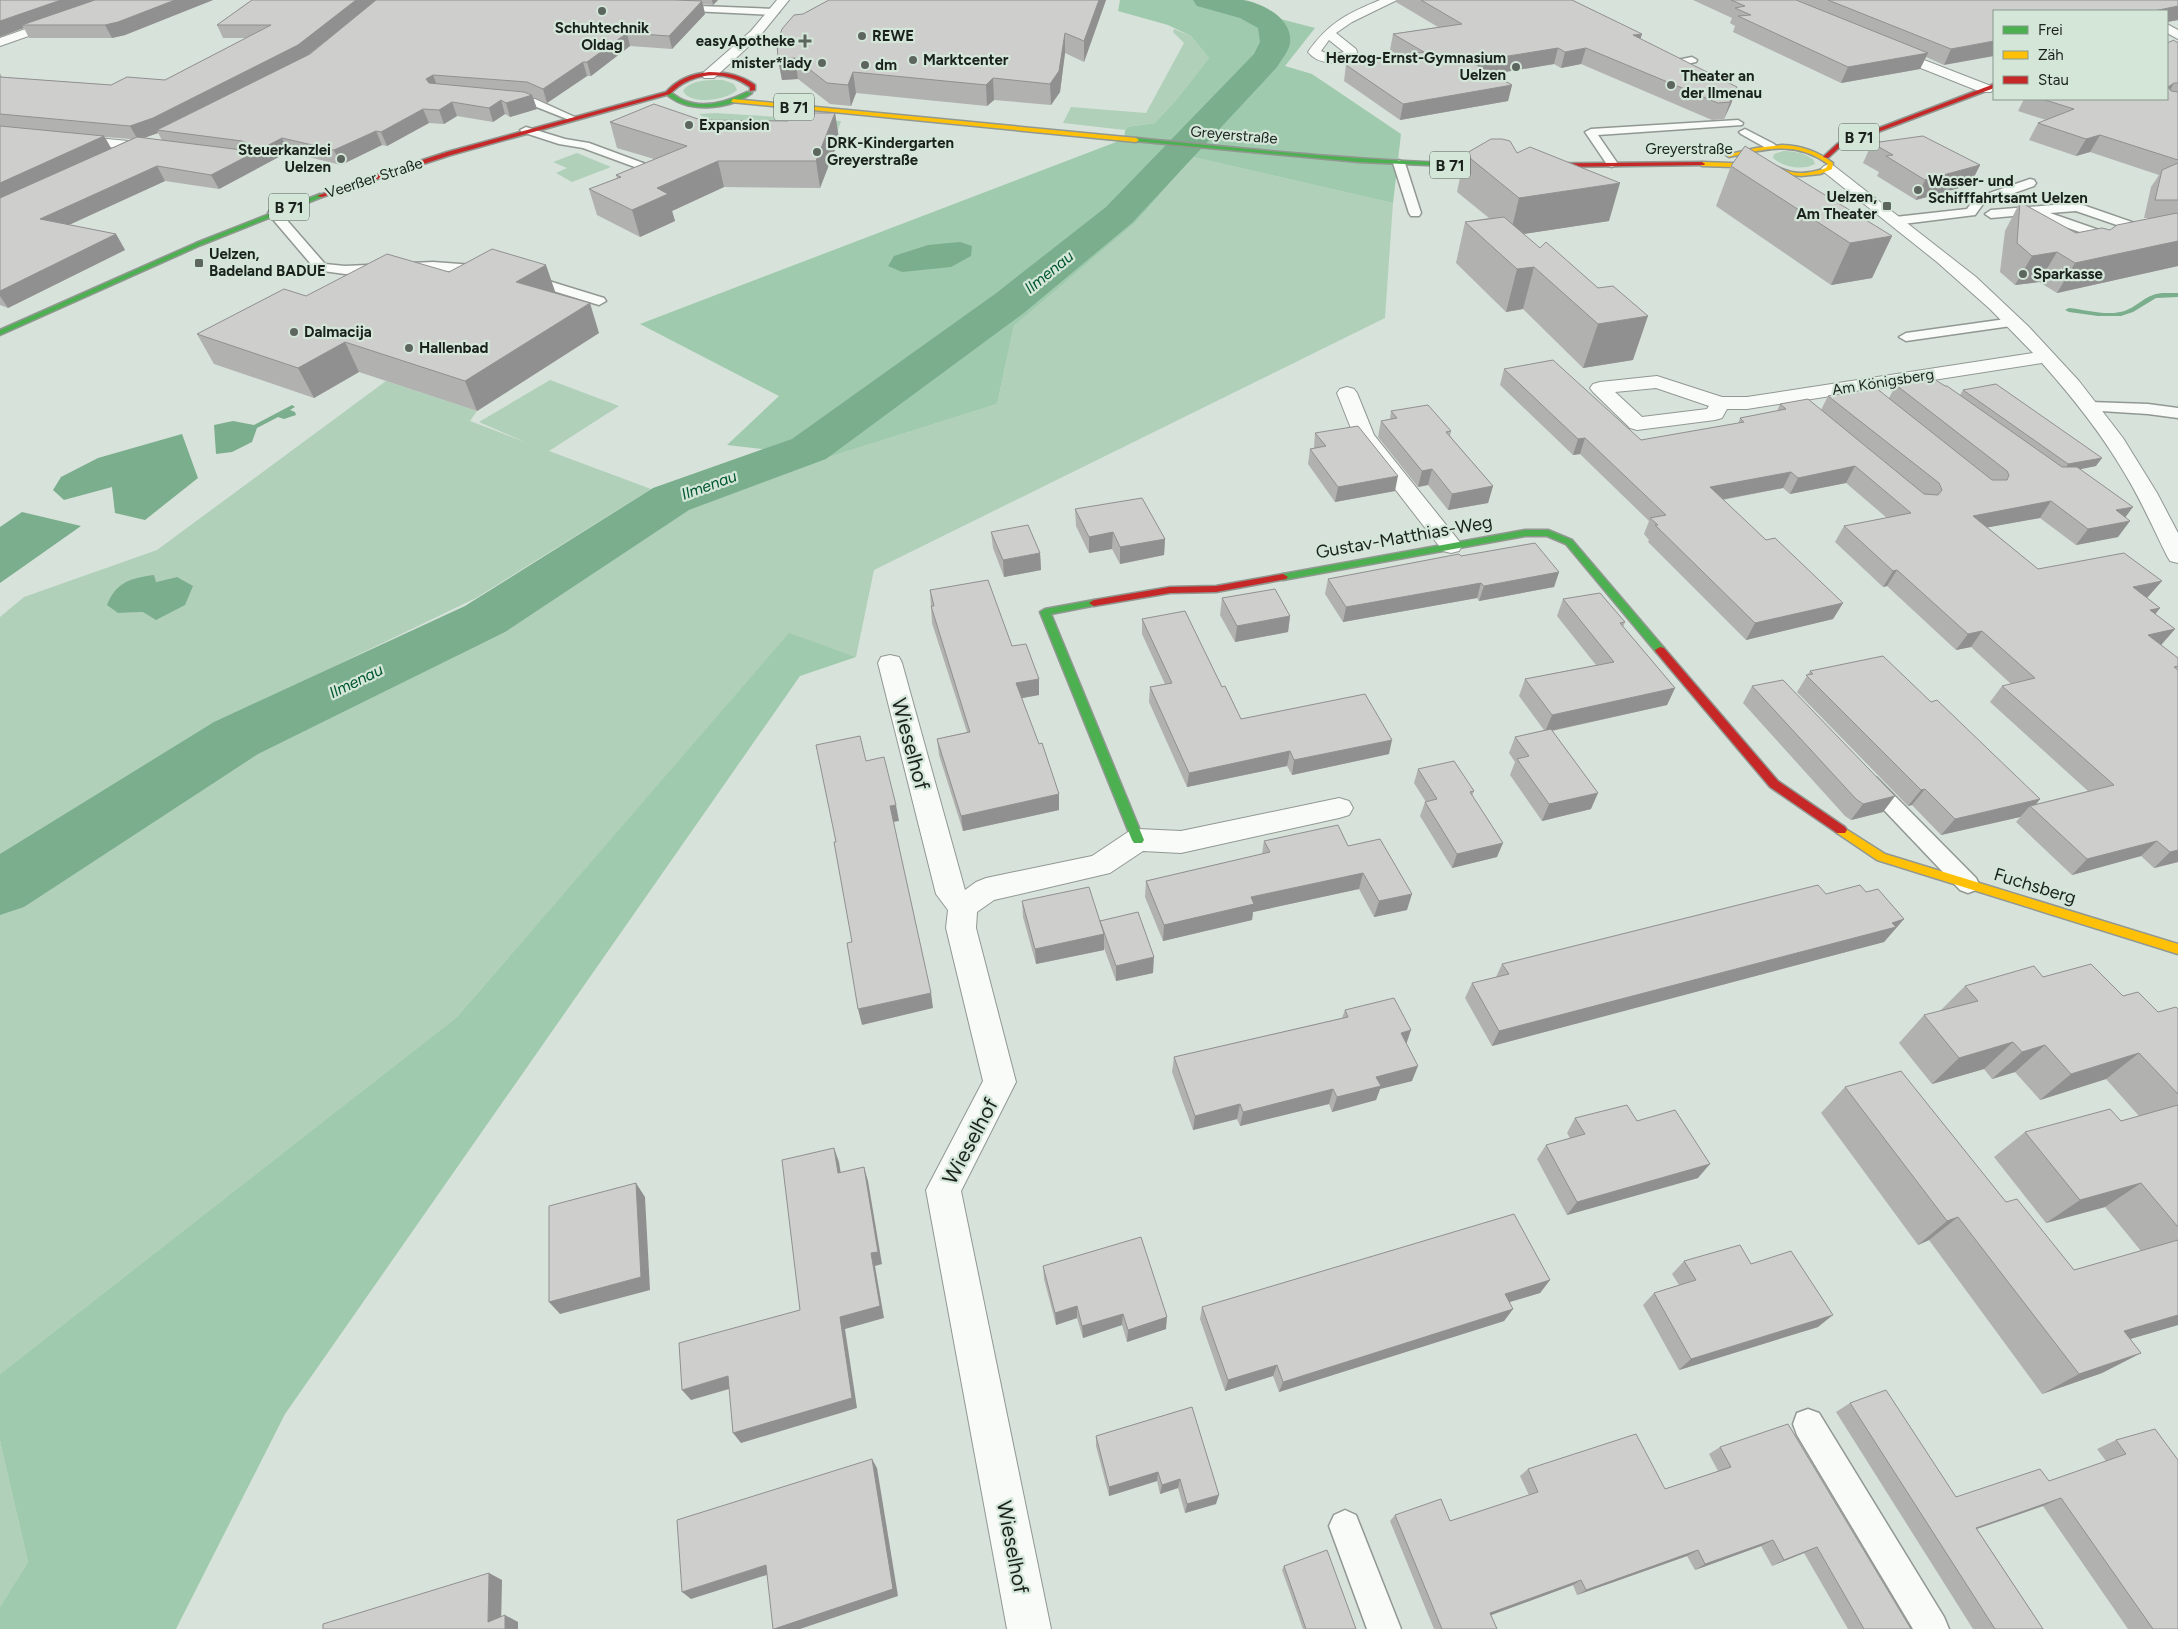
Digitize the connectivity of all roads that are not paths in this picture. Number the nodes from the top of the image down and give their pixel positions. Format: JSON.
{"nodes":[{"id":1,"x":119,"y":0,"type":"edge"},
{"id":2,"x":783,"y":0,"type":"edge"},
{"id":3,"x":1391,"y":0,"type":"edge"},
{"id":4,"x":665,"y":8,"type":"edge"},
{"id":5,"x":774,"y":12,"type":"junction"},
{"id":6,"x":1328,"y":32,"type":"dead end"},
{"id":7,"x":755,"y":34,"type":"junction"},
{"id":8,"x":0,"y":42,"type":"edge"},
{"id":9,"x":1877,"y":45,"type":"edge"},
{"id":10,"x":1649,"y":49,"type":"edge"},
{"id":11,"x":1692,"y":60,"type":"dead end"},
{"id":12,"x":708,"y":75,"type":"junction"},
{"id":13,"x":738,"y":76,"type":"junction"},
{"id":14,"x":1990,"y":88,"type":"edge"},
{"id":15,"x":752,"y":90,"type":"junction"},
{"id":16,"x":668,"y":93,"type":"junction"},
{"id":17,"x":494,"y":98,"type":"edge"},
{"id":18,"x":733,"y":101,"type":"junction"},
{"id":19,"x":677,"y":102,"type":"junction"},
{"id":20,"x":590,"y":114,"type":"junction"},
{"id":21,"x":854,"y":114,"type":"junction"},
{"id":22,"x":572,"y":118,"type":"junction"},
{"id":23,"x":1895,"y":122,"type":"junction"},
{"id":24,"x":526,"y":130,"type":"junction"},
{"id":25,"x":0,"y":133,"type":"edge"},
{"id":26,"x":1770,"y":146,"type":"junction"},
{"id":27,"x":1796,"y":147,"type":"junction"},
{"id":28,"x":1756,"y":151,"type":"junction"},
{"id":29,"x":110,"y":158,"type":"edge"},
{"id":30,"x":1399,"y":163,"type":"junction"},
{"id":31,"x":1828,"y":163,"type":"junction"},
{"id":32,"x":1612,"y":164,"type":"junction"},
{"id":33,"x":1766,"y":166,"type":"junction"},
{"id":34,"x":1805,"y":175,"type":"junction"},
{"id":35,"x":671,"y":176,"type":"edge"},
{"id":36,"x":2030,"y":183,"type":"dead end"},
{"id":37,"x":1873,"y":206,"type":"junction"},
{"id":38,"x":1972,"y":212,"type":"junction"},
{"id":39,"x":2036,"y":212,"type":"junction"},
{"id":40,"x":274,"y":213,"type":"junction"},
{"id":41,"x":1415,"y":213,"type":"dead end"},
{"id":42,"x":1991,"y":214,"type":"junction"},
{"id":43,"x":1895,"y":221,"type":"junction"},
{"id":44,"x":2018,"y":225,"type":"edge"},
{"id":45,"x":2115,"y":240,"type":"edge"},
{"id":46,"x":2178,"y":242,"type":"edge"},
{"id":47,"x":599,"y":301,"type":"dead end"},
{"id":48,"x":2013,"y":322,"type":"junction"},
{"id":49,"x":0,"y":333,"type":"edge"},
{"id":50,"x":1906,"y":337,"type":"dead end"},
{"id":51,"x":2046,"y":357,"type":"junction"},
{"id":52,"x":1917,"y":377,"type":"junction"},
{"id":53,"x":1857,"y":386,"type":"junction"},
{"id":54,"x":1933,"y":388,"type":"edge"},
{"id":55,"x":1347,"y":393,"type":"dead end"},
{"id":56,"x":1873,"y":399,"type":"edge"},
{"id":57,"x":1720,"y":403,"type":"junction"},
{"id":58,"x":2090,"y":407,"type":"junction"},
{"id":59,"x":2178,"y":413,"type":"edge"},
{"id":60,"x":1451,"y":546,"type":"junction"},
{"id":61,"x":2178,"y":556,"type":"edge"},
{"id":62,"x":890,"y":663,"type":"dead end"},
{"id":63,"x":1860,"y":772,"type":"edge"},
{"id":64,"x":1339,"y":808,"type":"dead end"},
{"id":65,"x":1138,"y":840,"type":"junction"},
{"id":66,"x":1881,"y":857,"type":"joint"},
{"id":67,"x":1968,"y":884,"type":"junction"},
{"id":68,"x":963,"y":907,"type":"junction"},
{"id":69,"x":2178,"y":949,"type":"edge"},
{"id":70,"x":1808,"y":1424,"type":"dead end"},
{"id":71,"x":1345,"y":1526,"type":"dead end"},
{"id":72,"x":1029,"y":1629,"type":"edge"},
{"id":73,"x":1384,"y":1629,"type":"edge"},
{"id":74,"x":1932,"y":1629,"type":"edge"}],
"edges":[{"from":1,"to":8,"type":"street"},
{"from":2,"to":5,"type":"street"},
{"from":3,"to":6,"type":"street"},
{"from":4,"to":5,"type":"lane"},
{"from":5,"to":7,"type":"street"},
{"from":7,"to":12,"type":"street"},
{"from":7,"to":13,"type":"street"},
{"from":9,"to":14,"type":"street"},
{"from":10,"to":11,"type":"lane"},
{"from":12,"to":13,"type":"main road","name":"Veerßer Straße"},
{"from":12,"to":16,"type":"main road","name":"Veerßer Straße"},
{"from":13,"to":15,"type":"main road"},
{"from":14,"to":23,"type":"main road","number":"B 71"},
{"from":15,"to":18,"type":"main road"},
{"from":15,"to":21,"type":"main road","name":"Greyerstraße","number":"B 71"},
{"from":16,"to":19,"type":"main road"},
{"from":16,"to":20,"type":"main road","name":"Veerßer Straße","number":"B 71"},
{"from":17,"to":22,"type":"lane"},
{"from":18,"to":19,"type":"main road","name":"Veerßer Straße"},
{"from":18,"to":21,"type":"main road","name":"Greyerstraße","number":"B 71"},
{"from":19,"to":20,"type":"main road","name":"Veerßer Straße","number":"B 71"},
{"from":20,"to":22,"type":"main road","name":"Veerßer Straße","number":"B 71"},
{"from":21,"to":30,"type":"main road","name":"Greyerstraße","number":"B 71"},
{"from":22,"to":24,"type":"main road","name":"Veerßer Straße","number":"B 71"},
{"from":23,"to":27,"type":"main road","number":"B 71"},
{"from":23,"to":31,"type":"main road","number":"B 71"},
{"from":24,"to":35,"type":"lane"},
{"from":24,"to":40,"type":"main road","name":"Veerßer Straße","number":"B 71"},
{"from":25,"to":29,"type":"street"},
{"from":26,"to":27,"type":"main road"},
{"from":26,"to":28,"type":"main road","name":"Greyerstraße"},
{"from":26,"to":32,"type":"lane"},
{"from":27,"to":31,"type":"main road"},
{"from":28,"to":32,"type":"main road","name":"Greyerstraße","number":"B 71"},
{"from":28,"to":33,"type":"main road"},
{"from":30,"to":32,"type":"main road","name":"Greyerstraße","number":"B 71"},
{"from":30,"to":41,"type":"lane"},
{"from":31,"to":34,"type":"main road"},
{"from":31,"to":37,"type":"street"},
{"from":32,"to":33,"type":"main road","name":"Greyerstraße","number":"B 71"},
{"from":33,"to":34,"type":"main road","name":"Greyerstraße"},
{"from":34,"to":37,"type":"street"},
{"from":36,"to":38,"type":"lane"},
{"from":37,"to":43,"type":"street"},
{"from":38,"to":42,"type":"lane"},
{"from":38,"to":43,"type":"lane"},
{"from":39,"to":42,"type":"lane"},
{"from":39,"to":45,"type":"lane"},
{"from":39,"to":46,"type":"lane"},
{"from":40,"to":47,"type":"lane"},
{"from":40,"to":49,"type":"main road","name":"Veerßer Straße","number":"B 71"},
{"from":42,"to":44,"type":"lane"},
{"from":43,"to":48,"type":"street"},
{"from":48,"to":50,"type":"lane"},
{"from":48,"to":51,"type":"street"},
{"from":51,"to":52,"type":"street","name":"Am Königsberg"},
{"from":51,"to":58,"type":"street"},
{"from":52,"to":53,"type":"street","name":"Am Königsberg"},
{"from":52,"to":54,"type":"lane"},
{"from":53,"to":56,"type":"lane"},
{"from":53,"to":57,"type":"street","name":"Am Königsberg"},
{"from":55,"to":60,"type":"street"},
{"from":57,"to":57,"type":"street","name":"Am Königsberg"},
{"from":58,"to":59,"type":"lane"},
{"from":58,"to":61,"type":"street"},
{"from":60,"to":65,"type":"main road","name":"Gustav-Matthias-Weg"},
{"from":60,"to":66,"type":"main road","name":"Gustav-Matthias-Weg"},
{"from":62,"to":68,"type":"street","name":"Wieselhof"},
{"from":63,"to":67,"type":"lane"},
{"from":64,"to":65,"type":"street"},
{"from":65,"to":68,"type":"street"},
{"from":66,"to":67,"type":"main road","name":"Fuchsberg"},
{"from":67,"to":69,"type":"main road","name":"Fuchsberg"},
{"from":68,"to":72,"type":"street","name":"Wieselhof"},
{"from":70,"to":74,"type":"lane"},
{"from":71,"to":73,"type":"lane"}]}
